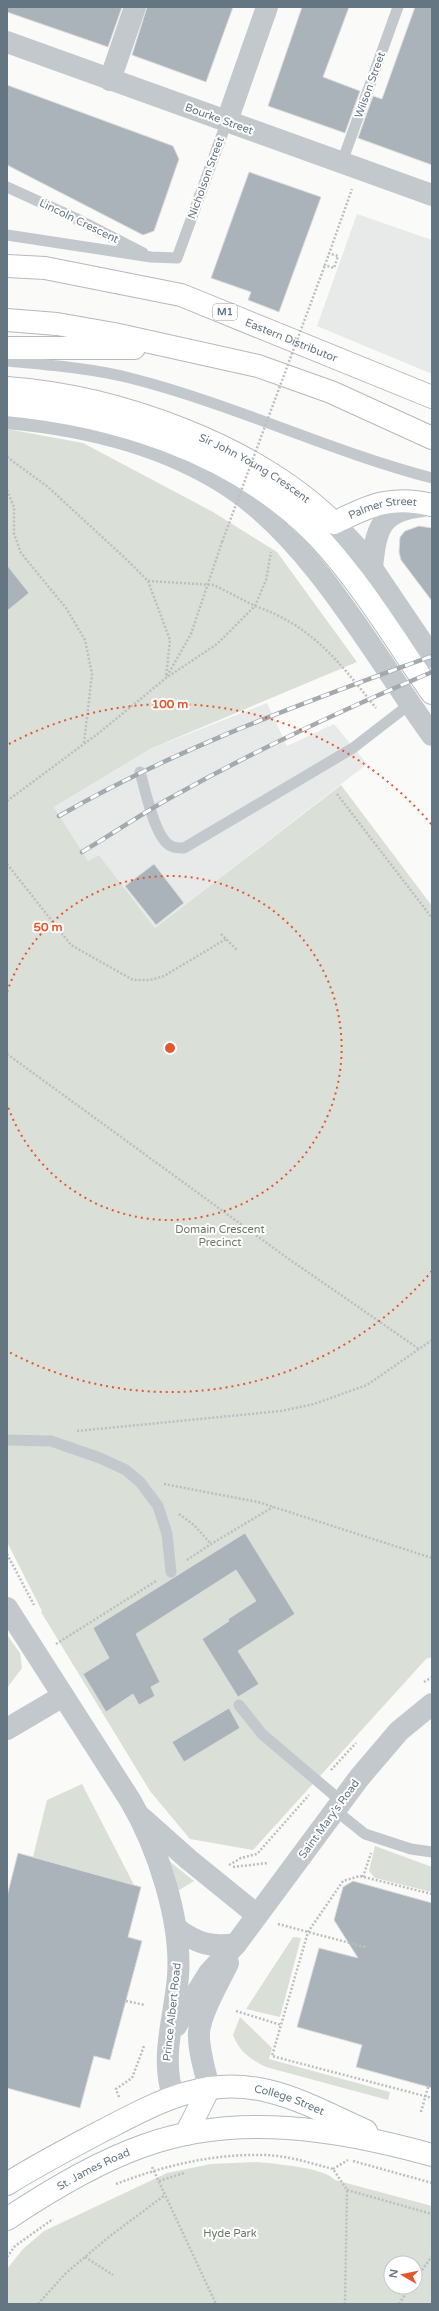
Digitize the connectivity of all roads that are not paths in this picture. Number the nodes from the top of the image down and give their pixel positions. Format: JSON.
{"nodes":[{"id":1,"x":135,"y":7,"type":"edge"},
{"id":2,"x":267,"y":7,"type":"edge"},
{"id":3,"x":398,"y":7,"type":"edge"},
{"id":4,"x":7,"y":42,"type":"edge"},
{"id":5,"x":110,"y":80,"type":"junction"},
{"id":6,"x":227,"y":121,"type":"junction"},
{"id":7,"x":342,"y":162,"type":"junction"},
{"id":8,"x":7,"y":187,"type":"edge"},
{"id":9,"x":432,"y":195,"type":"edge"},
{"id":10,"x":7,"y":235,"type":"edge"},
{"id":11,"x":151,"y":256,"type":"junction"},
{"id":12,"x":177,"y":258,"type":"joint"},
{"id":13,"x":7,"y":266,"type":"edge"},
{"id":14,"x":7,"y":320,"type":"edge"},
{"id":15,"x":7,"y":348,"type":"edge"},
{"id":16,"x":185,"y":349,"type":"junction"},
{"id":17,"x":7,"y":361,"type":"edge"},
{"id":18,"x":7,"y":388,"type":"edge"},
{"id":19,"x":432,"y":397,"type":"edge"},
{"id":20,"x":7,"y":405,"type":"edge"},
{"id":21,"x":7,"y":418,"type":"edge"},
{"id":22,"x":432,"y":438,"type":"edge"},
{"id":23,"x":432,"y":478,"type":"edge"},
{"id":24,"x":432,"y":505,"type":"edge"},
{"id":25,"x":334,"y":523,"type":"junction"},
{"id":26,"x":372,"y":567,"type":"junction"},
{"id":27,"x":432,"y":657,"type":"edge"},
{"id":28,"x":432,"y":693,"type":"edge"},
{"id":29,"x":410,"y":704,"type":"junction"},
{"id":30,"x":432,"y":735,"type":"edge"},
{"id":31,"x":140,"y":772,"type":"dead end"},
{"id":32,"x":7,"y":1440,"type":"edge"},
{"id":33,"x":171,"y":1572,"type":"dead end"},
{"id":34,"x":7,"y":1608,"type":"edge"},
{"id":35,"x":63,"y":1696,"type":"junction"},
{"id":36,"x":432,"y":1704,"type":"edge"},
{"id":37,"x":239,"y":1705,"type":"dead end"},
{"id":38,"x":7,"y":1729,"type":"edge"},
{"id":39,"x":338,"y":1805,"type":"junction"},
{"id":40,"x":139,"y":1814,"type":"junction"},
{"id":41,"x":432,"y":1852,"type":"edge"},
{"id":42,"x":257,"y":1915,"type":"junction"},
{"id":43,"x":176,"y":1928,"type":"junction"},
{"id":44,"x":236,"y":1944,"type":"junction"},
{"id":45,"x":167,"y":2048,"type":"junction"},
{"id":46,"x":209,"y":2088,"type":"junction"},
{"id":47,"x":173,"y":2096,"type":"junction"},
{"id":48,"x":186,"y":2134,"type":"junction"},
{"id":49,"x":400,"y":2146,"type":"junction"},
{"id":50,"x":432,"y":2155,"type":"edge"},
{"id":51,"x":7,"y":2184,"type":"edge"},
{"id":52,"x":7,"y":2219,"type":"edge"}],
"edges":[{"from":1,"to":5,"type":"street"},
{"from":2,"to":6,"type":"street","name":"Nicholson Street"},
{"from":3,"to":7,"type":"lane","name":"Wilson Street"},
{"from":4,"to":5,"type":"street","name":"Bourke Street"},
{"from":5,"to":6,"type":"street","name":"Bourke Street"},
{"from":6,"to":7,"type":"street","name":"Bourke Street"},
{"from":6,"to":12,"type":"lane","name":"Nicholson Street"},
{"from":7,"to":9,"type":"street","name":"Bourke Street"},
{"from":8,"to":11,"type":"lane","name":"Lincoln Crescent"},
{"from":10,"to":11,"type":"lane","name":"Lincoln Crescent"},
{"from":11,"to":12,"type":"lane","name":"Lincoln Crescent"},
{"from":13,"to":19,"type":"main road","name":"Eastern Distributor","number":"M1"},
{"from":14,"to":16,"type":"main road"},
{"from":15,"to":16,"type":"main road"},
{"from":16,"to":22,"type":"main road"},
{"from":17,"to":23,"type":"lane"},
{"from":18,"to":25,"type":"main road","name":"Sir John Young Crescent"},
{"from":20,"to":28,"type":"main road"},
{"from":21,"to":29,"type":"street"},
{"from":24,"to":25,"type":"main road","name":"Palmer Street"},
{"from":24,"to":26,"type":"street"},
{"from":25,"to":26,"type":"street","name":"Sir John Young Crescent"},
{"from":26,"to":27,"type":"street","name":"Sir John Young Crescent"},
{"from":29,"to":30,"type":"street"},
{"from":29,"to":31,"type":"lane"},
{"from":32,"to":33,"type":"lane"},
{"from":34,"to":35,"type":"street","name":"Prince Albert Road"},
{"from":35,"to":38,"type":"street"},
{"from":35,"to":40,"type":"street","name":"Prince Albert Road"},
{"from":36,"to":39,"type":"street","name":"Saint Mary's Road"},
{"from":37,"to":39,"type":"lane"},
{"from":39,"to":41,"type":"lane"},
{"from":39,"to":42,"type":"street","name":"Saint Mary's Road"},
{"from":40,"to":42,"type":"street","name":"Prince Albert Road"},
{"from":40,"to":43,"type":"street","name":"Prince Albert Road"},
{"from":42,"to":44,"type":"street","name":"Saint Mary's Road"},
{"from":43,"to":44,"type":"street"},
{"from":43,"to":45,"type":"street","name":"Prince Albert Road"},
{"from":44,"to":45,"type":"street","name":"Saint Mary's Road"},
{"from":44,"to":46,"type":"street","name":"Saint Mary's Road"},
{"from":45,"to":47,"type":"street","name":"Prince Albert Road"},
{"from":46,"to":47,"type":"main road","name":"College Street"},
{"from":46,"to":48,"type":"main road"},
{"from":46,"to":49,"type":"main road","name":"College Street"},
{"from":47,"to":48,"type":"main road"},
{"from":47,"to":51,"type":"main road"},
{"from":48,"to":49,"type":"main road","name":"College Street"},
{"from":48,"to":52,"type":"main road","name":"St. James Road"},
{"from":49,"to":50,"type":"main road","name":"College Street"}]}
